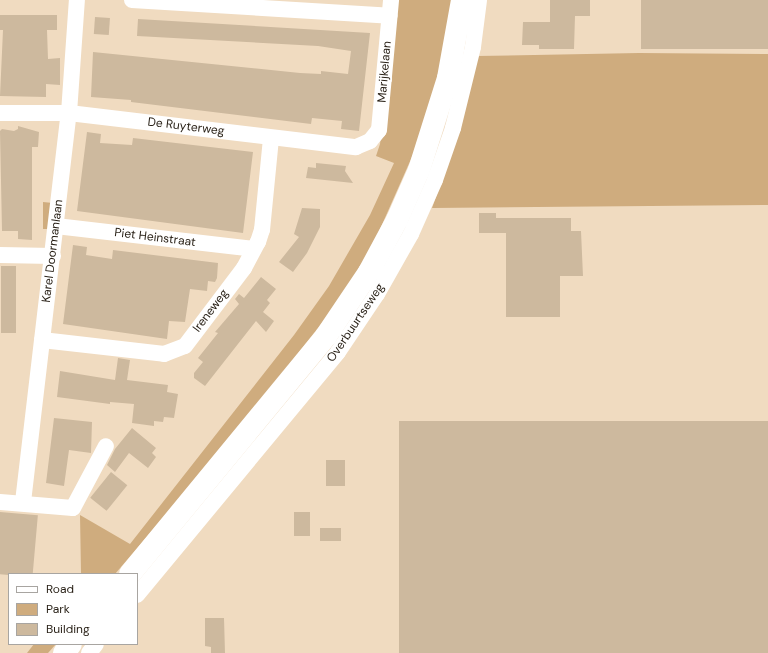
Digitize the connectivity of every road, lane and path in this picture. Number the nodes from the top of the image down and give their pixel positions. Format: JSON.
{"nodes":[{"id":1,"x":77,"y":0,"type":"edge"},
{"id":2,"x":132,"y":0,"type":"edge"},
{"id":3,"x":391,"y":0,"type":"edge"},
{"id":4,"x":462,"y":0,"type":"edge"},
{"id":5,"x":479,"y":0,"type":"edge"},
{"id":6,"x":390,"y":16,"type":"junction"},
{"id":7,"x":0,"y":113,"type":"edge"},
{"id":8,"x":69,"y":113,"type":"junction"},
{"id":9,"x":271,"y":138,"type":"junction"},
{"id":10,"x":370,"y":141,"type":"joint"},
{"id":11,"x":56,"y":226,"type":"junction"},
{"id":12,"x":254,"y":249,"type":"junction"},
{"id":13,"x":0,"y":255,"type":"edge"},
{"id":14,"x":53,"y":256,"type":"junction"},
{"id":15,"x":42,"y":340,"type":"junction"},
{"id":16,"x":106,"y":446,"type":"dead end"},
{"id":17,"x":0,"y":502,"type":"edge"},
{"id":18,"x":23,"y":502,"type":"junction"},
{"id":19,"x":131,"y":573,"type":"edge"},
{"id":20,"x":138,"y":594,"type":"edge"},
{"id":21,"x":70,"y":645,"type":"edge"},
{"id":22,"x":95,"y":645,"type":"edge"},
{"id":23,"x":64,"y":653,"type":"edge"},
{"id":24,"x":89,"y":653,"type":"edge"}],
"edges":[{"from":1,"to":8,"type":"street","name":"Karel Doormanlaan"},
{"from":2,"to":6,"type":"street"},
{"from":3,"to":6,"type":"street","name":"Marijkelaan"},
{"from":4,"to":19,"type":"main road","name":"Overbuurtseweg"},
{"from":5,"to":20,"type":"street","name":"Overbuurtseweg"},
{"from":6,"to":10,"type":"street","name":"Marijkelaan"},
{"from":7,"to":8,"type":"street","name":"De Ruyterweg"},
{"from":8,"to":9,"type":"street","name":"De Ruyterweg"},
{"from":8,"to":11,"type":"street","name":"Karel Doormanlaan"},
{"from":9,"to":10,"type":"street","name":"De Ruyterweg"},
{"from":9,"to":12,"type":"street","name":"Ireneweg"},
{"from":11,"to":12,"type":"street","name":"Piet Heinstraat"},
{"from":11,"to":14,"type":"street","name":"Karel Doormanlaan"},
{"from":12,"to":15,"type":"street","name":"Ireneweg"},
{"from":13,"to":14,"type":"street"},
{"from":14,"to":15,"type":"street","name":"Karel Doormanlaan"},
{"from":15,"to":18,"type":"street","name":"Karel Doormanlaan"},
{"from":16,"to":18,"type":"street"},
{"from":17,"to":18,"type":"street"},
{"from":21,"to":23,"type":"main road"},
{"from":22,"to":24,"type":"street"}]}
